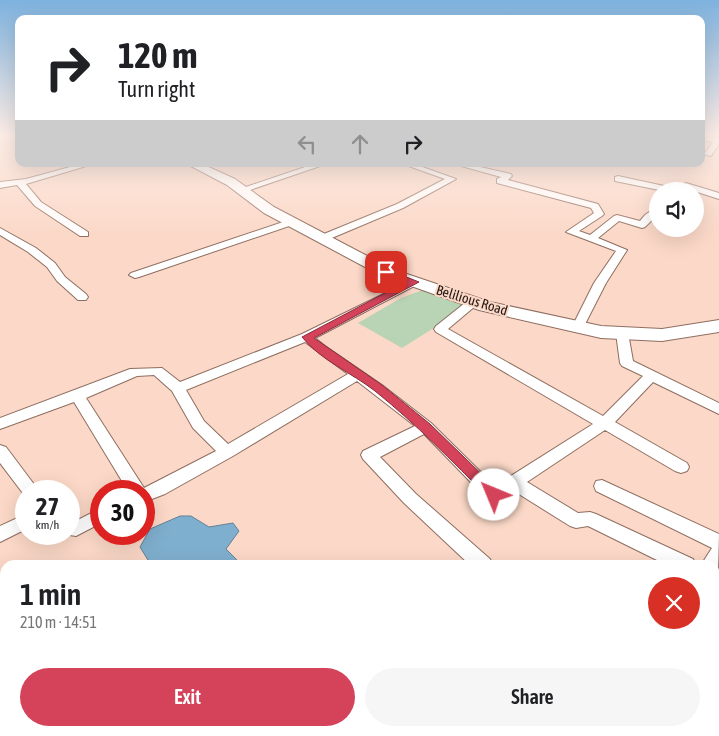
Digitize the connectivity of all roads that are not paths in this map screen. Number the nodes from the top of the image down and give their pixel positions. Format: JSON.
{"nodes":[{"id":1,"x":69,"y":169,"type":"edge"},
{"id":2,"x":204,"y":169,"type":"edge"},
{"id":3,"x":305,"y":169,"type":"edge"},
{"id":4,"x":424,"y":169,"type":"edge"},
{"id":5,"x":436,"y":169,"type":"edge"},
{"id":6,"x":480,"y":169,"type":"edge"},
{"id":7,"x":432,"y":172,"type":"junction"},
{"id":8,"x":618,"y":179,"type":"dead end"},
{"id":9,"x":24,"y":181,"type":"junction"},
{"id":10,"x":0,"y":186,"type":"edge"},
{"id":11,"x":649,"y":186,"type":"edge"},
{"id":12,"x":241,"y":190,"type":"junction"},
{"id":13,"x":704,"y":191,"type":"edge"},
{"id":14,"x":719,"y":196,"type":"edge"},
{"id":15,"x":649,"y":215,"type":"edge"},
{"id":16,"x":292,"y":222,"type":"junction"},
{"id":17,"x":0,"y":231,"type":"edge"},
{"id":18,"x":84,"y":234,"type":"dead end"},
{"id":19,"x":323,"y":238,"type":"junction"},
{"id":20,"x":591,"y":239,"type":"junction"},
{"id":21,"x":135,"y":275,"type":"dead end"},
{"id":22,"x":414,"y":282,"type":"junction"},
{"id":23,"x":82,"y":297,"type":"dead end"},
{"id":24,"x":474,"y":302,"type":"junction"},
{"id":25,"x":719,"y":326,"type":"edge"},
{"id":26,"x":578,"y":327,"type":"junction"},
{"id":27,"x":622,"y":333,"type":"junction"},
{"id":28,"x":307,"y":337,"type":"junction"},
{"id":29,"x":357,"y":375,"type":"junction"},
{"id":30,"x":652,"y":375,"type":"junction"},
{"id":31,"x":178,"y":388,"type":"junction"},
{"id":32,"x":77,"y":396,"type":"junction"},
{"id":33,"x":719,"y":409,"type":"edge"},
{"id":34,"x":0,"y":424,"type":"edge"},
{"id":35,"x":604,"y":424,"type":"junction"},
{"id":36,"x":426,"y":427,"type":"junction"},
{"id":37,"x":0,"y":451,"type":"edge"},
{"id":38,"x":227,"y":452,"type":"junction"},
{"id":39,"x":681,"y":467,"type":"dead end"},
{"id":40,"x":23,"y":480,"type":"edge"},
{"id":41,"x":130,"y":480,"type":"edge"},
{"id":42,"x":512,"y":482,"type":"junction"},
{"id":43,"x":602,"y":486,"type":"dead end"},
{"id":44,"x":155,"y":490,"type":"edge"},
{"id":45,"x":15,"y":528,"type":"edge"},
{"id":46,"x":0,"y":535,"type":"edge"},
{"id":47,"x":719,"y":543,"type":"edge"},
{"id":48,"x":477,"y":560,"type":"edge"},
{"id":49,"x":676,"y":560,"type":"edge"}],
"edges":[{"from":1,"to":9,"type":"street"},
{"from":2,"to":12,"type":"main road","name":"Belilious Road"},
{"from":3,"to":12,"type":"street"},
{"from":4,"to":7,"type":"street"},
{"from":5,"to":7,"type":"street"},
{"from":6,"to":20,"type":"street"},
{"from":7,"to":19,"type":"street"},
{"from":8,"to":11,"type":"street"},
{"from":9,"to":10,"type":"street"},
{"from":9,"to":18,"type":"street"},
{"from":12,"to":16,"type":"main road","name":"Belilious Road"},
{"from":13,"to":14,"type":"street"},
{"from":15,"to":20,"type":"street"},
{"from":16,"to":19,"type":"main road","name":"Belilious Road"},
{"from":16,"to":21,"type":"street"},
{"from":17,"to":23,"type":"street"},
{"from":19,"to":22,"type":"main road","name":"Belilious Road"},
{"from":20,"to":26,"type":"street"},
{"from":22,"to":24,"type":"main road","name":"Belilious Road"},
{"from":22,"to":28,"type":"street"},
{"from":24,"to":26,"type":"main road","name":"Belilious Road"},
{"from":24,"to":35,"type":"street"},
{"from":25,"to":27,"type":"main road","name":"Belilious Road"},
{"from":26,"to":27,"type":"main road","name":"Belilious Road"},
{"from":27,"to":30,"type":"street"},
{"from":28,"to":29,"type":"street"},
{"from":28,"to":31,"type":"street"},
{"from":29,"to":36,"type":"street"},
{"from":29,"to":38,"type":"street"},
{"from":30,"to":33,"type":"street"},
{"from":30,"to":35,"type":"street"},
{"from":31,"to":32,"type":"street"},
{"from":31,"to":38,"type":"street"},
{"from":32,"to":34,"type":"street"},
{"from":32,"to":41,"type":"street"},
{"from":35,"to":39,"type":"street"},
{"from":35,"to":42,"type":"street"},
{"from":36,"to":42,"type":"street"},
{"from":36,"to":48,"type":"street"},
{"from":37,"to":40,"type":"street"},
{"from":38,"to":44,"type":"street"},
{"from":42,"to":49,"type":"street"},
{"from":43,"to":47,"type":"street"},
{"from":45,"to":46,"type":"street"}]}
